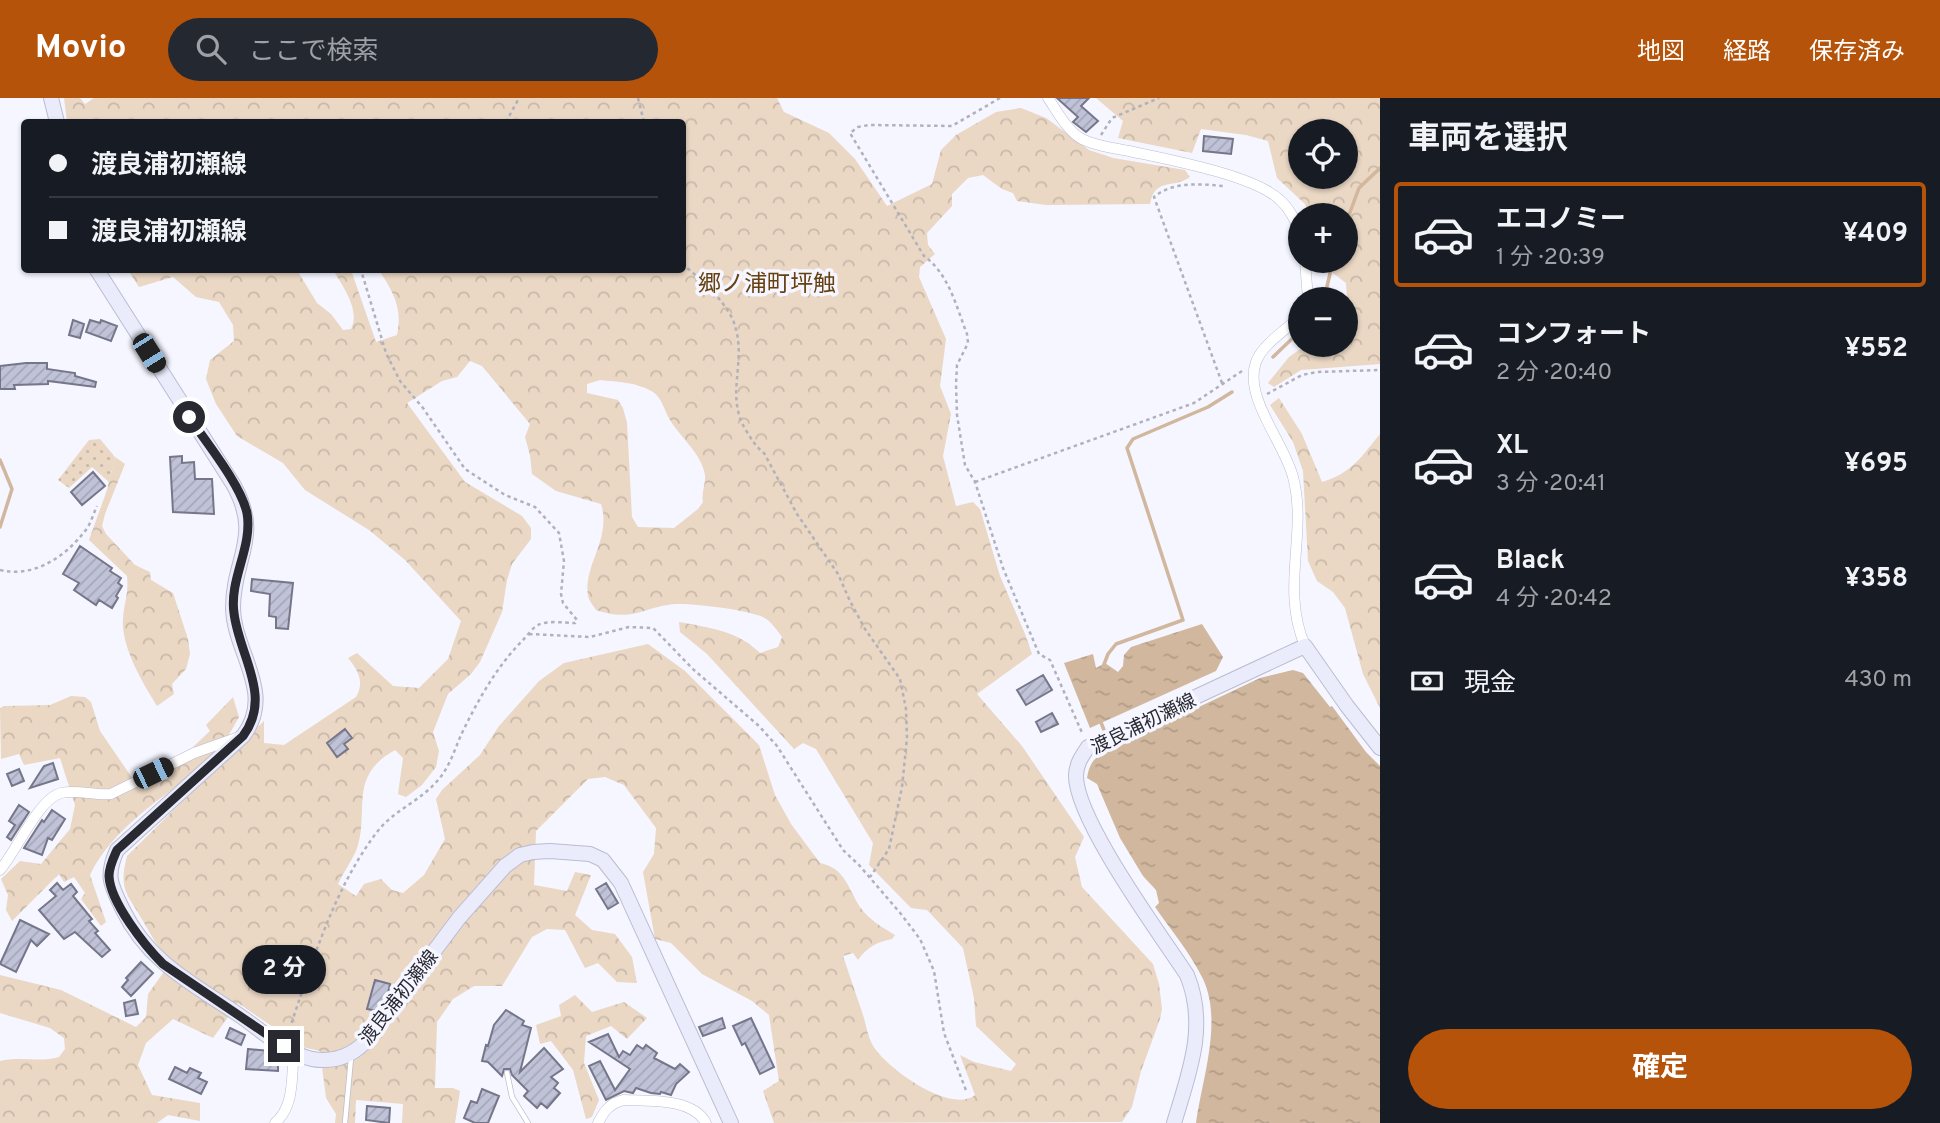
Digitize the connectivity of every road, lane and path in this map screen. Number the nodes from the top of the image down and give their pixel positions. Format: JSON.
{"nodes":[{"id":1,"x":51,"y":98,"type":"edge"},
{"id":2,"x":519,"y":98,"type":"edge"},
{"id":3,"x":638,"y":98,"type":"edge"},
{"id":4,"x":1000,"y":98,"type":"edge"},
{"id":5,"x":1048,"y":98,"type":"edge"},
{"id":6,"x":1159,"y":98,"type":"edge"},
{"id":7,"x":56,"y":119,"type":"edge"},
{"id":8,"x":508,"y":119,"type":"edge"},
{"id":9,"x":643,"y":119,"type":"edge"},
{"id":10,"x":1097,"y":144,"type":"junction"},
{"id":11,"x":1248,"y":183,"type":"junction"},
{"id":12,"x":1288,"y":210,"type":"edge"},
{"id":13,"x":686,"y":268,"type":"edge"},
{"id":14,"x":99,"y":273,"type":"edge"},
{"id":15,"x":362,"y":273,"type":"edge"},
{"id":16,"x":1288,"y":328,"type":"edge"},
{"id":17,"x":1256,"y":363,"type":"junction"},
{"id":18,"x":1380,"y":370,"type":"edge"},
{"id":19,"x":1222,"y":383,"type":"junction"},
{"id":20,"x":1256,"y":397,"type":"junction"},
{"id":21,"x":975,"y":482,"type":"junction"},
{"id":22,"x":97,"y":506,"type":"dead end"},
{"id":23,"x":0,"y":570,"type":"edge"},
{"id":24,"x":529,"y":634,"type":"junction"},
{"id":25,"x":1305,"y":646,"type":"junction"},
{"id":26,"x":243,"y":736,"type":"junction"},
{"id":27,"x":1088,"y":747,"type":"junction"},
{"id":28,"x":1380,"y":748,"type":"edge"},
{"id":29,"x":0,"y":870,"type":"edge"},
{"id":30,"x":870,"y":878,"type":"junction"},
{"id":31,"x":289,"y":1049,"type":"junction"},
{"id":32,"x":351,"y":1055,"type":"junction"},
{"id":33,"x":507,"y":1073,"type":"dead end"},
{"id":34,"x":967,"y":1093,"type":"dead end"},
{"id":35,"x":275,"y":1123,"type":"edge"},
{"id":36,"x":345,"y":1123,"type":"edge"},
{"id":37,"x":527,"y":1123,"type":"edge"},
{"id":38,"x":598,"y":1123,"type":"edge"},
{"id":39,"x":706,"y":1123,"type":"edge"},
{"id":40,"x":731,"y":1123,"type":"edge"},
{"id":41,"x":1174,"y":1123,"type":"edge"}],
"edges":[{"from":1,"to":7,"type":"main road"},
{"from":2,"to":8,"type":"path"},
{"from":3,"to":9,"type":"path"},
{"from":4,"to":21,"type":"path"},
{"from":5,"to":10,"type":"street"},
{"from":6,"to":10,"type":"path"},
{"from":10,"to":11,"type":"street"},
{"from":11,"to":12,"type":"street"},
{"from":11,"to":19,"type":"path"},
{"from":13,"to":30,"type":"path"},
{"from":14,"to":26,"type":"main road","name":"渡良浦初瀬線"},
{"from":15,"to":24,"type":"path"},
{"from":16,"to":17,"type":"street"},
{"from":17,"to":19,"type":"path"},
{"from":17,"to":20,"type":"street"},
{"from":18,"to":20,"type":"path"},
{"from":19,"to":21,"type":"path"},
{"from":20,"to":25,"type":"street"},
{"from":21,"to":27,"type":"path"},
{"from":22,"to":23,"type":"path"},
{"from":24,"to":30,"type":"path"},
{"from":24,"to":31,"type":"path"},
{"from":25,"to":27,"type":"main road","name":"渡良浦初瀬線"},
{"from":25,"to":28,"type":"main road"},
{"from":26,"to":29,"type":"street"},
{"from":26,"to":31,"type":"main road","name":"渡良浦初瀬線"},
{"from":27,"to":41,"type":"main road","name":"渡良浦初瀬線"},
{"from":30,"to":34,"type":"path"},
{"from":31,"to":32,"type":"main road","name":"渡良浦初瀬線"},
{"from":31,"to":35,"type":"street"},
{"from":32,"to":36,"type":"lane"},
{"from":32,"to":40,"type":"main road","name":"渡良浦初瀬線"},
{"from":33,"to":37,"type":"lane"},
{"from":38,"to":39,"type":"street"}]}
